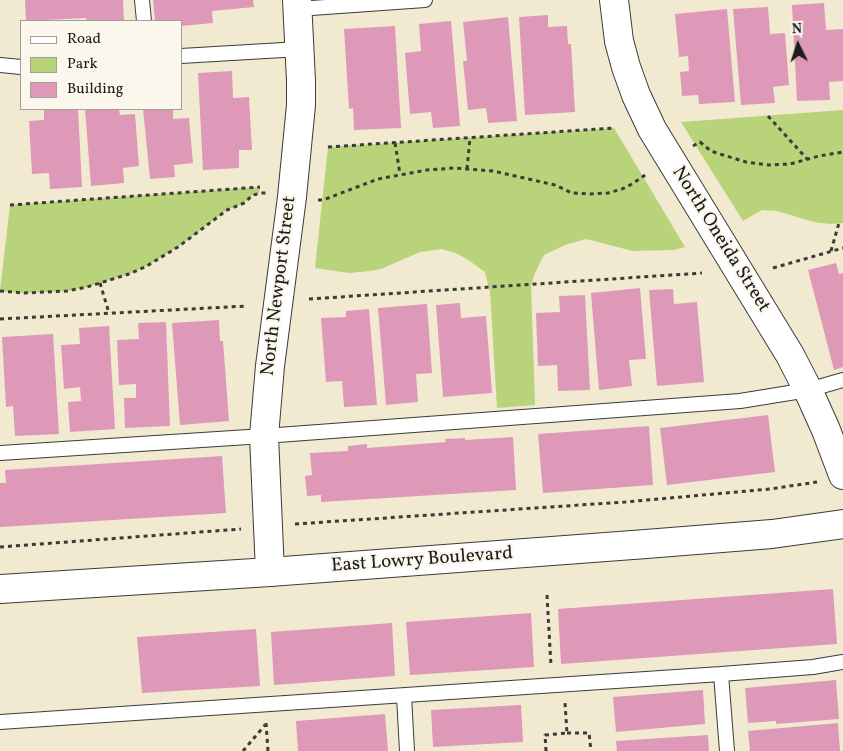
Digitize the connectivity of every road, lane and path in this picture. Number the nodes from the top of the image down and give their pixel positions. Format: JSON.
{"nodes":[{"id":1,"x":142,"y":0,"type":"edge"},
{"id":2,"x":425,"y":0,"type":"edge"},
{"id":3,"x":614,"y":0,"type":"edge"},
{"id":4,"x":297,"y":5,"type":"edge"},
{"id":5,"x":144,"y":20,"type":"edge"},
{"id":6,"x":300,"y":49,"type":"junction"},
{"id":7,"x":182,"y":56,"type":"edge"},
{"id":8,"x":0,"y":66,"type":"edge"},
{"id":9,"x":20,"y":67,"type":"edge"},
{"id":10,"x":768,"y":116,"type":"dead end"},
{"id":11,"x":614,"y":128,"type":"dead end"},
{"id":12,"x":470,"y":138,"type":"junction"},
{"id":13,"x":395,"y":143,"type":"junction"},
{"id":14,"x":696,"y":144,"type":"dead end"},
{"id":15,"x":328,"y":147,"type":"dead end"},
{"id":16,"x":843,"y":152,"type":"edge"},
{"id":17,"x":807,"y":159,"type":"junction"},
{"id":18,"x":467,"y":169,"type":"junction"},
{"id":19,"x":651,"y":172,"type":"dead end"},
{"id":20,"x":400,"y":174,"type":"junction"},
{"id":21,"x":260,"y":187,"type":"dead end"},
{"id":22,"x":271,"y":194,"type":"dead end"},
{"id":23,"x":316,"y":200,"type":"dead end"},
{"id":24,"x":10,"y":205,"type":"dead end"},
{"id":25,"x":839,"y":223,"type":"dead end"},
{"id":26,"x":843,"y":248,"type":"edge"},
{"id":27,"x":831,"y":251,"type":"junction"},
{"id":28,"x":773,"y":268,"type":"dead end"},
{"id":29,"x":702,"y":274,"type":"dead end"},
{"id":30,"x":100,"y":283,"type":"junction"},
{"id":31,"x":0,"y":291,"type":"edge"},
{"id":32,"x":309,"y":299,"type":"dead end"},
{"id":33,"x":247,"y":306,"type":"dead end"},
{"id":34,"x":109,"y":313,"type":"junction"},
{"id":35,"x":0,"y":319,"type":"edge"},
{"id":36,"x":843,"y":380,"type":"edge"},
{"id":37,"x":808,"y":390,"type":"junction"},
{"id":38,"x":264,"y":436,"type":"junction"},
{"id":39,"x":0,"y":453,"type":"edge"},
{"id":40,"x":843,"y":475,"type":"edge"},
{"id":41,"x":815,"y":482,"type":"dead end"},
{"id":42,"x":293,"y":524,"type":"dead end"},
{"id":43,"x":843,"y":524,"type":"edge"},
{"id":44,"x":246,"y":529,"type":"dead end"},
{"id":45,"x":0,"y":547,"type":"edge"},
{"id":46,"x":270,"y":572,"type":"junction"},
{"id":47,"x":0,"y":589,"type":"edge"},
{"id":48,"x":547,"y":595,"type":"dead end"},
{"id":49,"x":843,"y":662,"type":"edge"},
{"id":50,"x":721,"y":674,"type":"junction"},
{"id":51,"x":558,"y":685,"type":"junction"},
{"id":52,"x":404,"y":696,"type":"junction"},
{"id":53,"x":264,"y":705,"type":"junction"},
{"id":54,"x":0,"y":722,"type":"edge"},
{"id":55,"x":266,"y":724,"type":"junction"},
{"id":56,"x":567,"y":733,"type":"junction"},
{"id":57,"x":243,"y":751,"type":"edge"},
{"id":58,"x":268,"y":751,"type":"edge"},
{"id":59,"x":407,"y":751,"type":"edge"},
{"id":60,"x":546,"y":751,"type":"edge"},
{"id":61,"x":591,"y":751,"type":"edge"},
{"id":62,"x":726,"y":751,"type":"edge"}],
"edges":[{"from":1,"to":5,"type":"lane"},
{"from":2,"to":4,"type":"lane"},
{"from":3,"to":37,"type":"street","name":"North Oneida Street"},
{"from":4,"to":6,"type":"street","name":"North Newport Street"},
{"from":6,"to":7,"type":"lane"},
{"from":6,"to":38,"type":"street","name":"North Newport Street"},
{"from":8,"to":9,"type":"lane"},
{"from":10,"to":17,"type":"path"},
{"from":11,"to":12,"type":"path"},
{"from":12,"to":13,"type":"path"},
{"from":12,"to":18,"type":"path"},
{"from":13,"to":15,"type":"path"},
{"from":13,"to":20,"type":"path"},
{"from":14,"to":17,"type":"path"},
{"from":16,"to":17,"type":"path"},
{"from":18,"to":19,"type":"path"},
{"from":18,"to":20,"type":"path"},
{"from":20,"to":23,"type":"path"},
{"from":21,"to":24,"type":"path"},
{"from":22,"to":30,"type":"path"},
{"from":25,"to":27,"type":"path"},
{"from":26,"to":27,"type":"path"},
{"from":27,"to":28,"type":"path"},
{"from":29,"to":32,"type":"path"},
{"from":30,"to":31,"type":"path"},
{"from":30,"to":34,"type":"path"},
{"from":33,"to":34,"type":"path"},
{"from":34,"to":35,"type":"path"},
{"from":36,"to":37,"type":"lane"},
{"from":37,"to":38,"type":"lane"},
{"from":37,"to":40,"type":"street","name":"North Oneida Street"},
{"from":38,"to":39,"type":"lane"},
{"from":38,"to":46,"type":"street","name":"North Newport Street"},
{"from":41,"to":42,"type":"path"},
{"from":43,"to":46,"type":"street","name":"East Lowry Boulevard"},
{"from":44,"to":45,"type":"path"},
{"from":46,"to":47,"type":"street","name":"East Lowry Boulevard"},
{"from":48,"to":51,"type":"path"},
{"from":49,"to":50,"type":"lane"},
{"from":50,"to":51,"type":"lane"},
{"from":50,"to":62,"type":"lane"},
{"from":51,"to":52,"type":"lane"},
{"from":51,"to":56,"type":"path"},
{"from":52,"to":53,"type":"lane"},
{"from":52,"to":59,"type":"lane"},
{"from":53,"to":54,"type":"lane"},
{"from":53,"to":55,"type":"path"},
{"from":55,"to":57,"type":"path"},
{"from":55,"to":58,"type":"path"},
{"from":56,"to":60,"type":"path"},
{"from":56,"to":61,"type":"path"}]}
